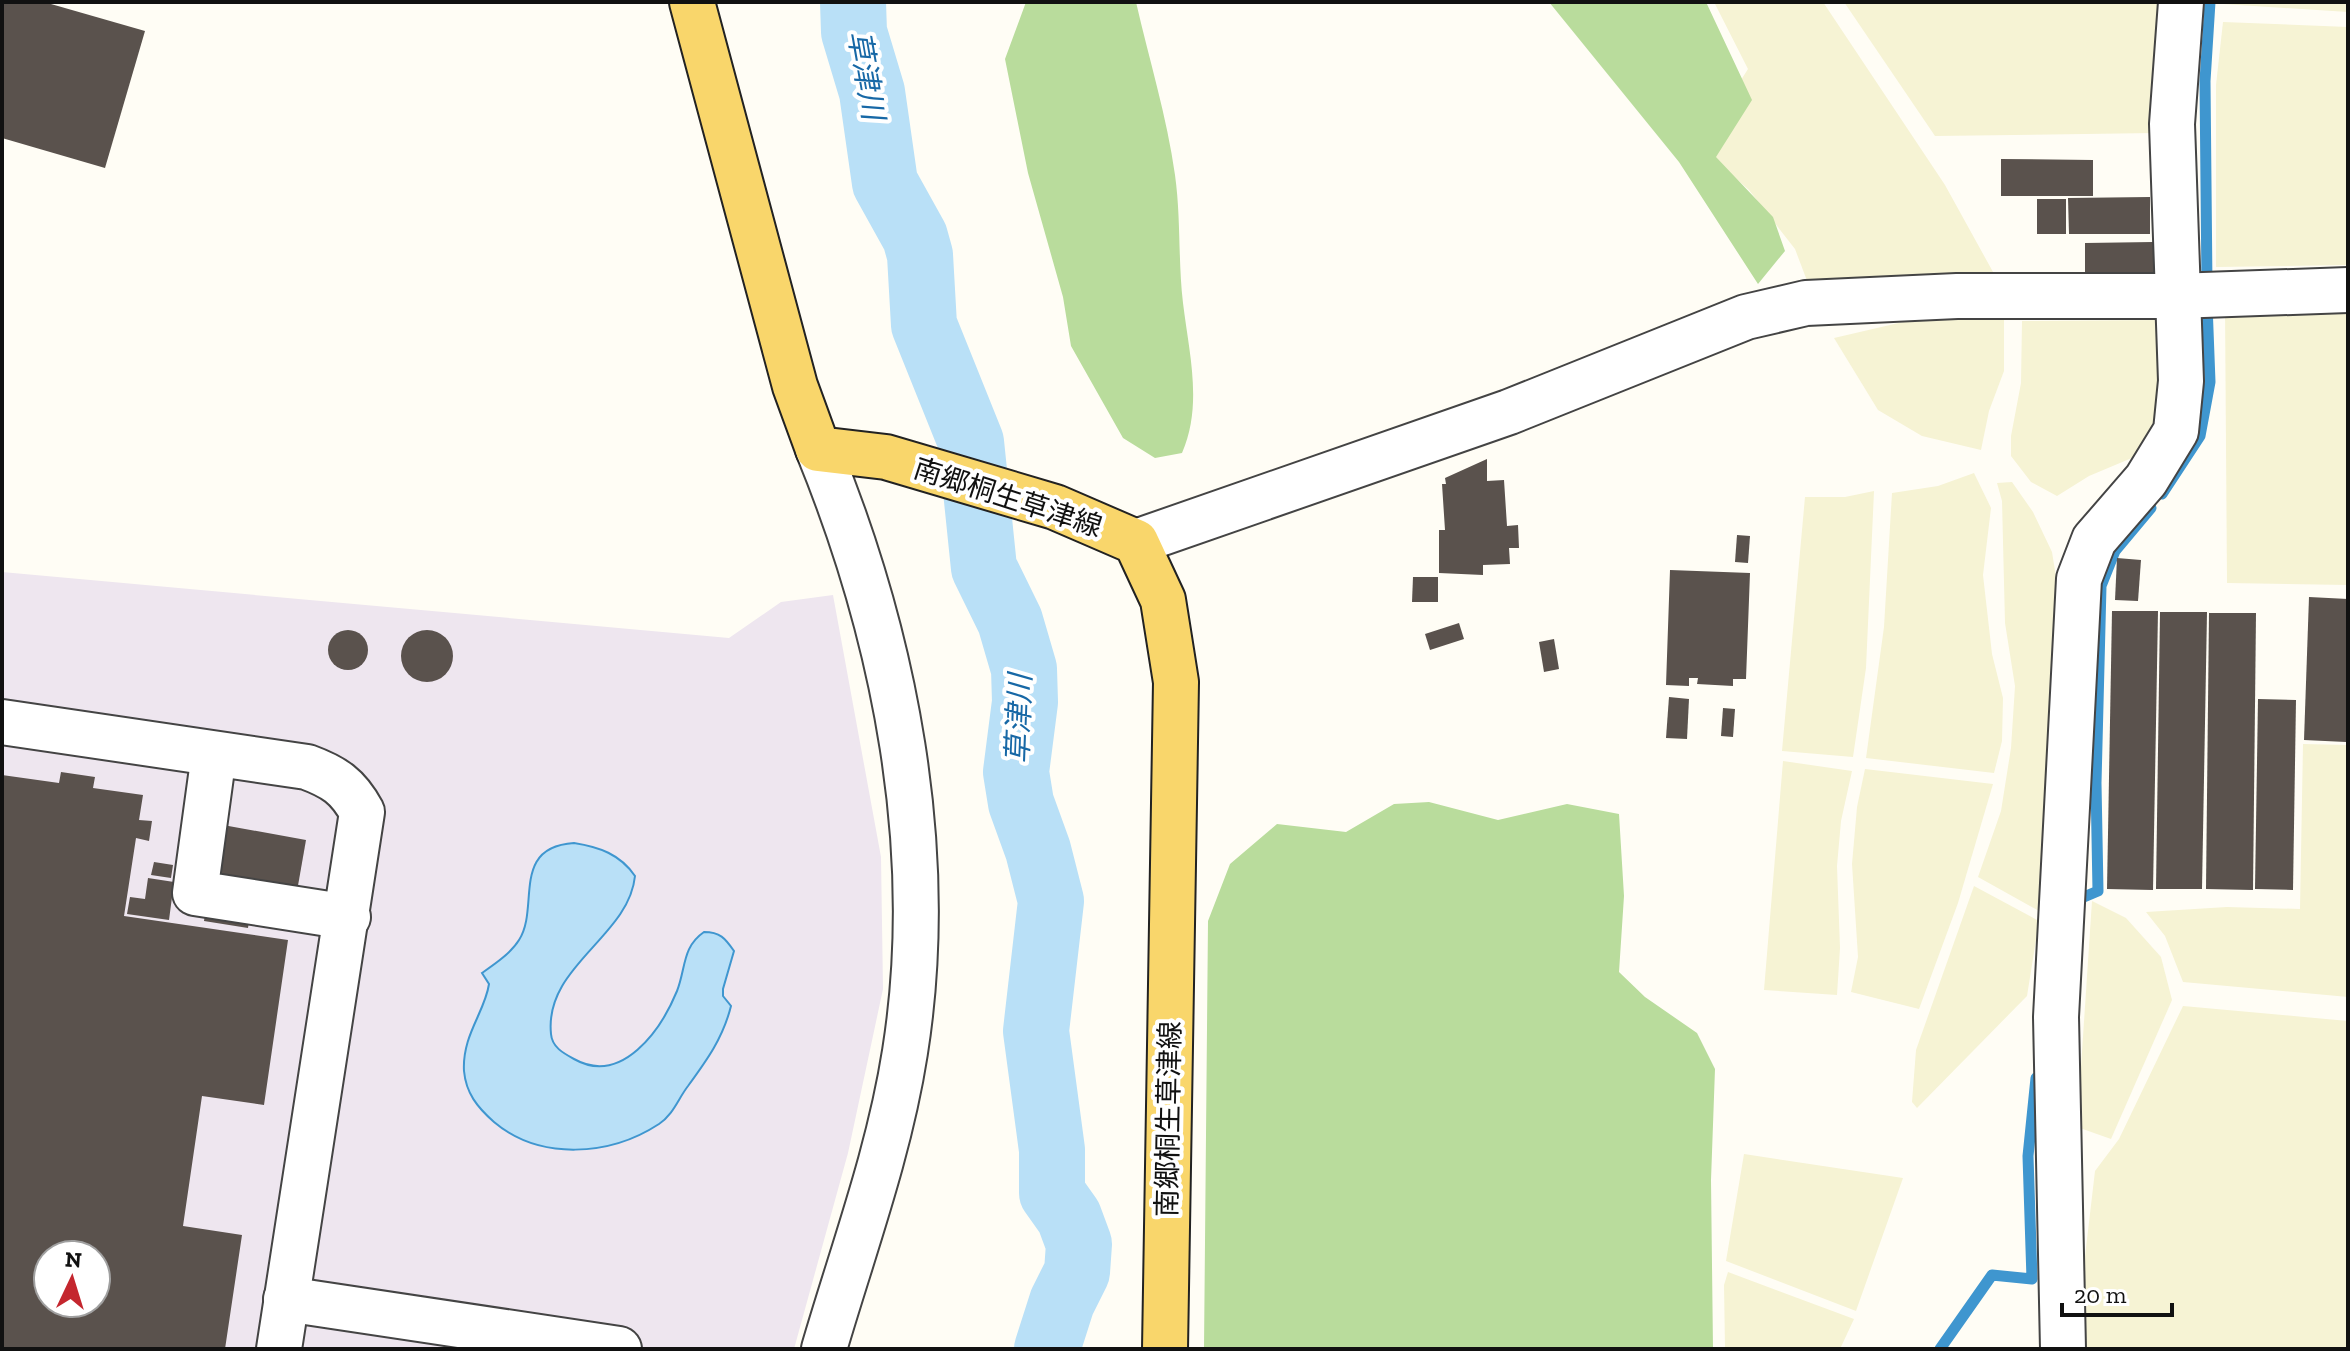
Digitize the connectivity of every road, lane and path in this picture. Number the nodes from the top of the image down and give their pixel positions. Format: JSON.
{"nodes":[{"id":1,"x":692,"y":2,"type":"edge"},
{"id":2,"x":2181,"y":2,"type":"edge"},
{"id":3,"x":2348,"y":290,"type":"edge"},
{"id":4,"x":2175,"y":296,"type":"junction"},
{"id":5,"x":818,"y":449,"type":"junction"},
{"id":6,"x":1136,"y":542,"type":"junction"},
{"id":7,"x":2,"y":722,"type":"edge"},
{"id":8,"x":214,"y":754,"type":"junction"},
{"id":9,"x":348,"y":917,"type":"junction"},
{"id":10,"x":286,"y":1299,"type":"junction"},
{"id":11,"x":451,"y":1337,"type":"edge"},
{"id":12,"x":279,"y":1349,"type":"edge"},
{"id":13,"x":619,"y":1349,"type":"edge"},
{"id":14,"x":824,"y":1349,"type":"edge"},
{"id":15,"x":1165,"y":1349,"type":"edge"},
{"id":16,"x":2063,"y":1349,"type":"edge"}],
"edges":[{"from":1,"to":5,"type":"main road"},
{"from":2,"to":4,"type":"street"},
{"from":3,"to":4,"type":"street"},
{"from":4,"to":6,"type":"street"},
{"from":4,"to":16,"type":"street"},
{"from":5,"to":6,"type":"main road","name":"南郷桐生草津線"},
{"from":5,"to":14,"type":"street"},
{"from":6,"to":15,"type":"main road","name":"南郷桐生草津線"},
{"from":7,"to":8,"type":"street"},
{"from":8,"to":9,"type":"street"},
{"from":8,"to":9,"type":"street"},
{"from":9,"to":10,"type":"street"},
{"from":10,"to":11,"type":"street"},
{"from":10,"to":12,"type":"street"},
{"from":11,"to":13,"type":"street"}]}
